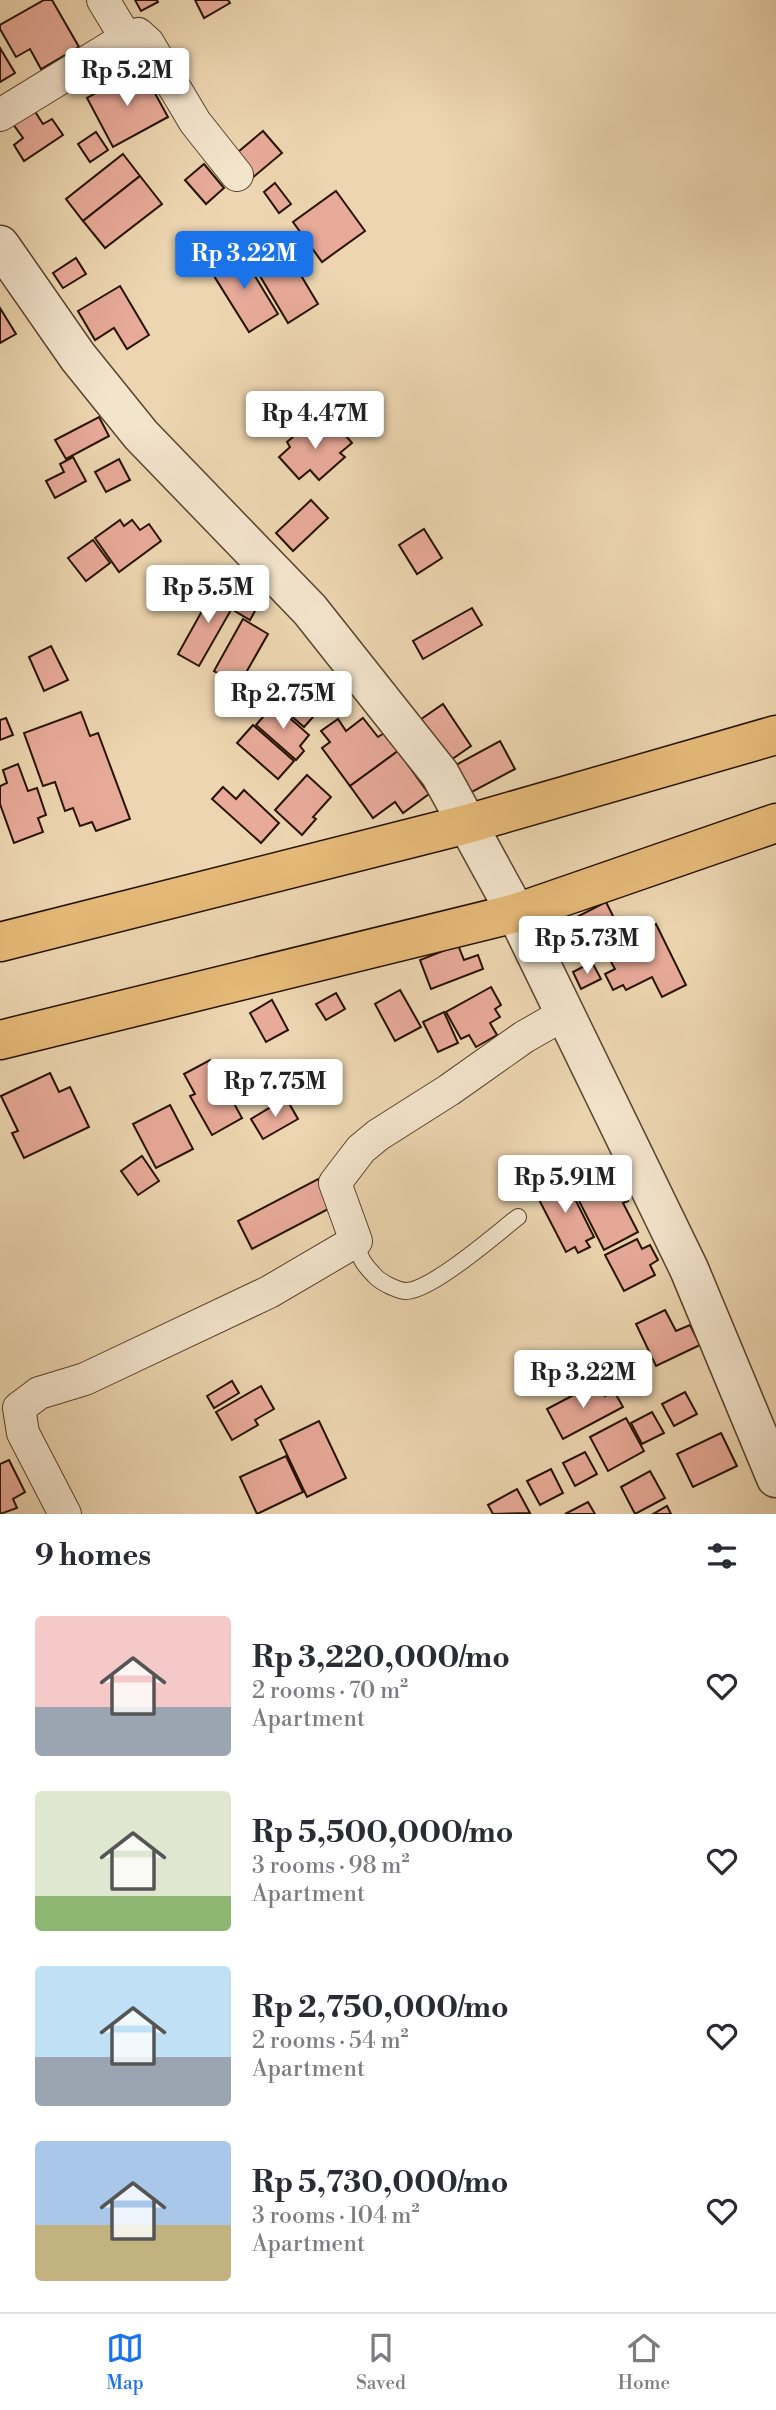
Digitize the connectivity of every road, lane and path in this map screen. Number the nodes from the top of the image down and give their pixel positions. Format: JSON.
{"nodes":[{"id":1,"x":103,"y":0,"type":"edge"},
{"id":2,"x":126,"y":38,"type":"junction"},
{"id":3,"x":0,"y":115,"type":"edge"},
{"id":4,"x":237,"y":175,"type":"dead end"},
{"id":5,"x":0,"y":245,"type":"edge"},
{"id":6,"x":776,"y":735,"type":"edge"},
{"id":7,"x":776,"y":823,"type":"edge"},
{"id":8,"x":467,"y":824,"type":"junction"},
{"id":9,"x":516,"y":913,"type":"junction"},
{"id":10,"x":0,"y":942,"type":"edge"},
{"id":11,"x":566,"y":1013,"type":"junction"},
{"id":12,"x":0,"y":1040,"type":"edge"},
{"id":13,"x":517,"y":1217,"type":"dead end"},
{"id":14,"x":356,"y":1241,"type":"junction"},
{"id":15,"x":776,"y":1478,"type":"edge"},
{"id":16,"x":65,"y":1514,"type":"edge"}],
"edges":[{"from":1,"to":2,"type":"street"},
{"from":2,"to":3,"type":"street"},
{"from":2,"to":4,"type":"street"},
{"from":5,"to":8,"type":"street"},
{"from":6,"to":8,"type":"highway"},
{"from":7,"to":9,"type":"highway"},
{"from":8,"to":9,"type":"street"},
{"from":8,"to":10,"type":"highway"},
{"from":9,"to":11,"type":"street"},
{"from":9,"to":12,"type":"highway"},
{"from":11,"to":14,"type":"street"},
{"from":11,"to":15,"type":"street"},
{"from":13,"to":14,"type":"lane"},
{"from":14,"to":16,"type":"street"}]}
